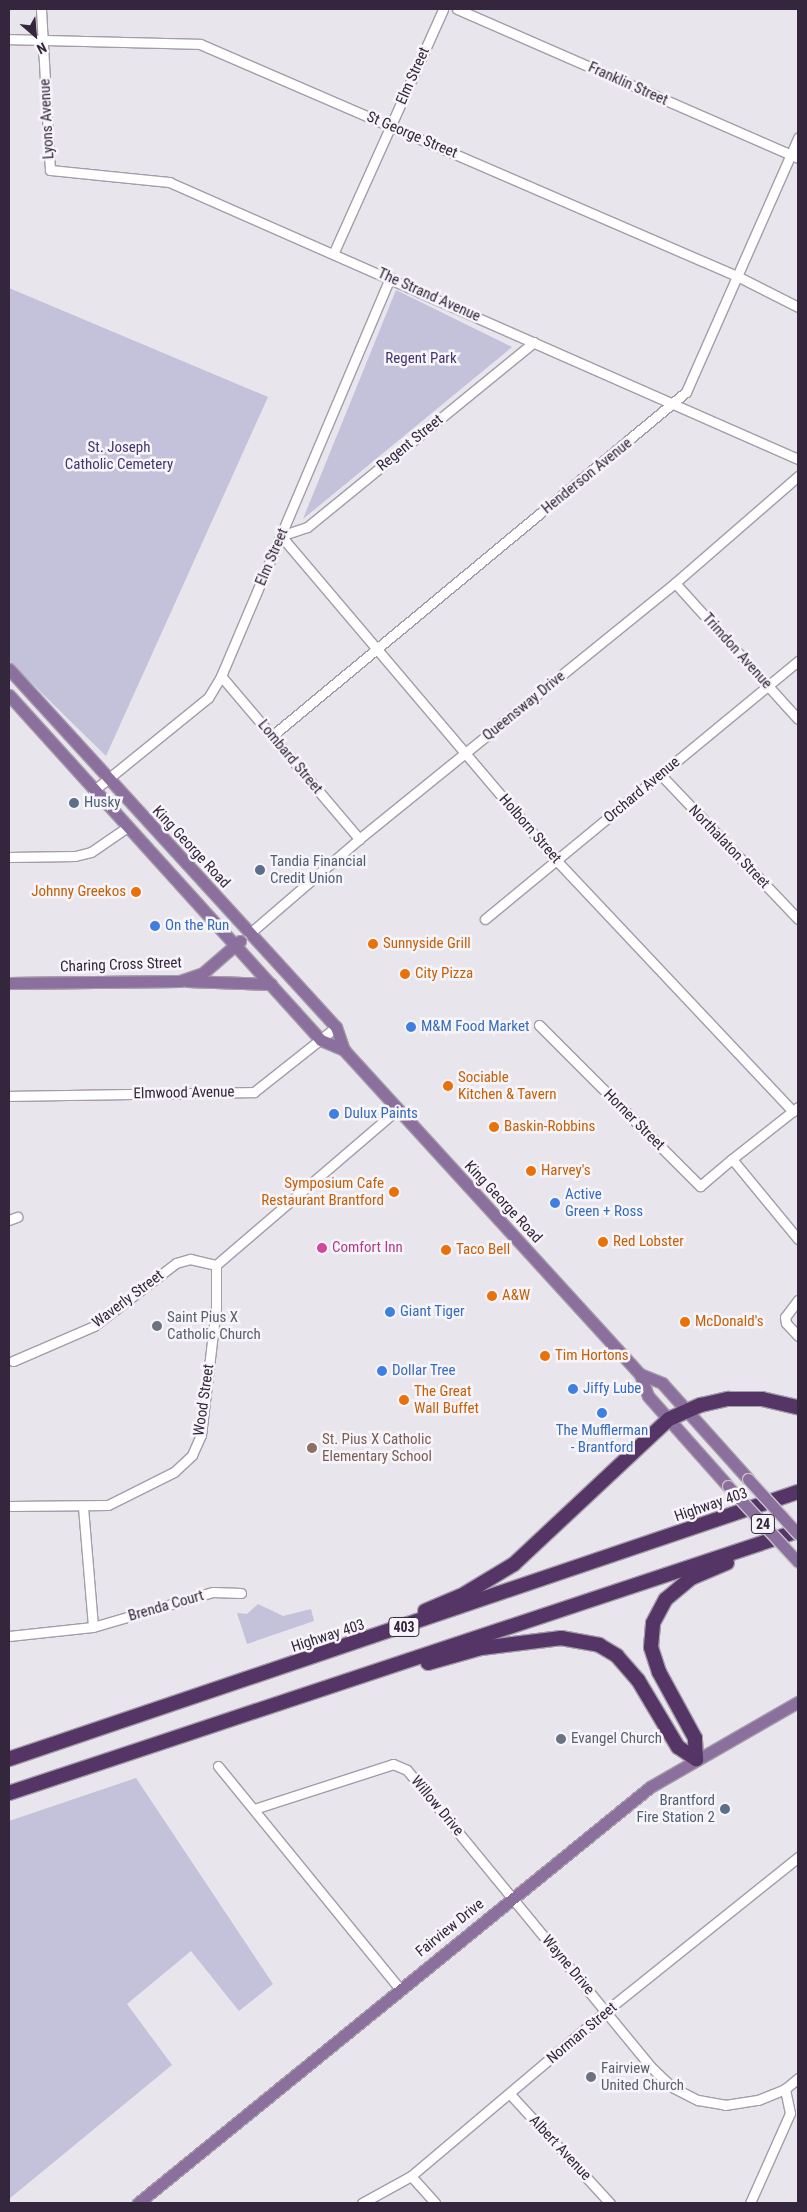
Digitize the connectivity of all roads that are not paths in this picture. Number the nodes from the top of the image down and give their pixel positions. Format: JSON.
{"nodes":[{"id":1,"x":41,"y":9,"type":"edge"},
{"id":2,"x":443,"y":9,"type":"edge"},
{"id":3,"x":458,"y":9,"type":"edge"},
{"id":4,"x":9,"y":39,"type":"edge"},
{"id":5,"x":41,"y":40,"type":"junction"},
{"id":6,"x":391,"y":126,"type":"junction"},
{"id":7,"x":798,"y":138,"type":"edge"},
{"id":8,"x":795,"y":157,"type":"edge"},
{"id":9,"x":50,"y":170,"type":"joint"},
{"id":10,"x":334,"y":252,"type":"junction"},
{"id":11,"x":737,"y":276,"type":"junction"},
{"id":12,"x":390,"y":277,"type":"junction"},
{"id":13,"x":798,"y":307,"type":"edge"},
{"id":14,"x":534,"y":342,"type":"junction"},
{"id":15,"x":675,"y":404,"type":"junction"},
{"id":16,"x":798,"y":459,"type":"edge"},
{"id":17,"x":798,"y":476,"type":"edge"},
{"id":18,"x":281,"y":536,"type":"junction"},
{"id":19,"x":675,"y":583,"type":"junction"},
{"id":20,"x":376,"y":649,"type":"junction"},
{"id":21,"x":798,"y":660,"type":"edge"},
{"id":22,"x":9,"y":669,"type":"edge"},
{"id":23,"x":221,"y":676,"type":"junction"},
{"id":24,"x":767,"y":685,"type":"junction"},
{"id":25,"x":9,"y":695,"type":"edge"},
{"id":26,"x":798,"y":719,"type":"edge"},
{"id":27,"x":273,"y":735,"type":"junction"},
{"id":28,"x":465,"y":754,"type":"junction"},
{"id":29,"x":660,"y":774,"type":"junction"},
{"id":30,"x":109,"y":779,"type":"junction"},
{"id":31,"x":93,"y":791,"type":"junction"},
{"id":32,"x":126,"y":828,"type":"junction"},
{"id":33,"x":359,"y":839,"type":"junction"},
{"id":34,"x":9,"y":857,"type":"edge"},
{"id":35,"x":557,"y":861,"type":"junction"},
{"id":36,"x":485,"y":919,"type":"dead end"},
{"id":37,"x":798,"y":919,"type":"edge"},
{"id":38,"x":249,"y":934,"type":"junction"},
{"id":39,"x":236,"y":945,"type":"junction"},
{"id":40,"x":180,"y":981,"type":"junction"},
{"id":41,"x":9,"y":983,"type":"edge"},
{"id":42,"x":271,"y":984,"type":"junction"},
{"id":43,"x":539,"y":1025,"type":"dead end"},
{"id":44,"x":336,"y":1028,"type":"junction"},
{"id":45,"x":321,"y":1040,"type":"junction"},
{"id":46,"x":344,"y":1050,"type":"junction"},
{"id":47,"x":9,"y":1096,"type":"edge"},
{"id":48,"x":796,"y":1109,"type":"edge"},
{"id":49,"x":398,"y":1110,"type":"junction"},
{"id":50,"x":732,"y":1159,"type":"junction"},
{"id":51,"x":798,"y":1239,"type":"edge"},
{"id":52,"x":216,"y":1265,"type":"junction"},
{"id":53,"x":798,"y":1300,"type":"edge"},
{"id":54,"x":798,"y":1336,"type":"edge"},
{"id":55,"x":13,"y":1361,"type":"dead end"},
{"id":56,"x":640,"y":1374,"type":"junction"},
{"id":57,"x":798,"y":1407,"type":"edge"},
{"id":58,"x":688,"y":1411,"type":"junction"},
{"id":59,"x":669,"y":1419,"type":"junction"},
{"id":60,"x":798,"y":1492,"type":"edge"},
{"id":61,"x":9,"y":1506,"type":"edge"},
{"id":62,"x":83,"y":1507,"type":"junction"},
{"id":63,"x":798,"y":1532,"type":"edge"},
{"id":64,"x":770,"y":1540,"type":"junction"},
{"id":65,"x":798,"y":1562,"type":"edge"},
{"id":66,"x":241,"y":1593,"type":"dead end"},
{"id":67,"x":93,"y":1628,"type":"junction"},
{"id":68,"x":9,"y":1636,"type":"edge"},
{"id":69,"x":347,"y":1647,"type":"junction"},
{"id":70,"x":318,"y":1690,"type":"junction"},
{"id":71,"x":798,"y":1702,"type":"edge"},
{"id":72,"x":9,"y":1759,"type":"edge"},
{"id":73,"x":696,"y":1759,"type":"junction"},
{"id":74,"x":218,"y":1766,"type":"dead end"},
{"id":75,"x":9,"y":1793,"type":"edge"},
{"id":76,"x":254,"y":1809,"type":"junction"},
{"id":77,"x":798,"y":1857,"type":"edge"},
{"id":78,"x":512,"y":1898,"type":"junction"},
{"id":79,"x":400,"y":1988,"type":"junction"},
{"id":80,"x":606,"y":2011,"type":"junction"},
{"id":81,"x":798,"y":2078,"type":"edge"},
{"id":82,"x":786,"y":2090,"type":"junction"},
{"id":83,"x":510,"y":2094,"type":"junction"},
{"id":84,"x":412,"y":2176,"type":"junction"},
{"id":85,"x":138,"y":2203,"type":"edge"},
{"id":86,"x":362,"y":2203,"type":"edge"},
{"id":87,"x":435,"y":2203,"type":"edge"},
{"id":88,"x":610,"y":2203,"type":"edge"},
{"id":89,"x":750,"y":2203,"type":"edge"}],
"edges":[{"from":1,"to":5,"type":"street","name":"Lyons Avenue"},
{"from":2,"to":6,"type":"street","name":"Elm Street"},
{"from":3,"to":8,"type":"street","name":"Franklin Street"},
{"from":4,"to":5,"type":"street","name":"St George Street"},
{"from":5,"to":6,"type":"street","name":"St George Street"},
{"from":5,"to":9,"type":"street","name":"Lyons Avenue"},
{"from":6,"to":10,"type":"street","name":"Elm Street"},
{"from":6,"to":11,"type":"street","name":"St George Street"},
{"from":7,"to":8,"type":"street","name":"Henderson Avenue"},
{"from":8,"to":11,"type":"street","name":"Henderson Avenue"},
{"from":9,"to":10,"type":"street","name":"The Strand Avenue"},
{"from":10,"to":12,"type":"street","name":"The Strand Avenue"},
{"from":11,"to":13,"type":"street","name":"St George Street"},
{"from":11,"to":15,"type":"street","name":"Henderson Avenue"},
{"from":12,"to":14,"type":"street","name":"The Strand Avenue"},
{"from":12,"to":18,"type":"street","name":"Elm Street"},
{"from":14,"to":15,"type":"street","name":"The Strand Avenue"},
{"from":14,"to":18,"type":"street","name":"Regent Street"},
{"from":15,"to":16,"type":"street","name":"The Strand Avenue"},
{"from":15,"to":20,"type":"street","name":"Henderson Avenue"},
{"from":17,"to":19,"type":"street","name":"Queensway Drive"},
{"from":18,"to":20,"type":"street","name":"Holborn Street"},
{"from":18,"to":23,"type":"street","name":"Elm Street"},
{"from":19,"to":24,"type":"street","name":"Trimdon Avenue"},
{"from":19,"to":28,"type":"street","name":"Queensway Drive"},
{"from":20,"to":27,"type":"street","name":"Henderson Avenue"},
{"from":20,"to":28,"type":"street","name":"Holborn Street"},
{"from":21,"to":24,"type":"street","name":"Orchard Avenue"},
{"from":22,"to":30,"type":"main road","name":"King George Road"},
{"from":23,"to":27,"type":"street","name":"Lombard Street"},
{"from":23,"to":30,"type":"street","name":"Elm Street"},
{"from":24,"to":26,"type":"street","name":"Trimdon Avenue"},
{"from":24,"to":29,"type":"street","name":"Orchard Avenue"},
{"from":25,"to":31,"type":"main road","name":"King George Road"},
{"from":27,"to":33,"type":"street","name":"Lombard Street"},
{"from":28,"to":33,"type":"street","name":"Queensway Drive"},
{"from":28,"to":35,"type":"street","name":"Holborn Street"},
{"from":29,"to":35,"type":"street","name":"Orchard Avenue"},
{"from":29,"to":37,"type":"street","name":"Northalaton Street"},
{"from":30,"to":31,"type":"street","name":"Elm Street"},
{"from":30,"to":38,"type":"main road","name":"King George Road"},
{"from":31,"to":32,"type":"main road","name":"King George Road"},
{"from":32,"to":34,"type":"street"},
{"from":32,"to":39,"type":"main road","name":"King George Road"},
{"from":33,"to":38,"type":"street","name":"Queensway Drive"},
{"from":35,"to":36,"type":"street","name":"Orchard Avenue"},
{"from":35,"to":48,"type":"street","name":"Holborn Street"},
{"from":38,"to":39,"type":"main road","name":"Charing Cross Street"},
{"from":38,"to":44,"type":"main road","name":"King George Road"},
{"from":39,"to":40,"type":"main road","name":"Charing Cross Street"},
{"from":39,"to":42,"type":"main road","name":"King George Road"},
{"from":40,"to":41,"type":"main road","name":"Charing Cross Street"},
{"from":40,"to":42,"type":"main road"},
{"from":42,"to":45,"type":"main road","name":"King George Road"},
{"from":43,"to":50,"type":"street","name":"Horner Street"},
{"from":44,"to":45,"type":"street","name":"Elmwood Avenue"},
{"from":44,"to":46,"type":"main road","name":"King George Road"},
{"from":45,"to":46,"type":"main road","name":"King George Road"},
{"from":45,"to":47,"type":"street","name":"Elmwood Avenue"},
{"from":46,"to":49,"type":"main road","name":"King George Road"},
{"from":48,"to":50,"type":"street"},
{"from":49,"to":52,"type":"street"},
{"from":49,"to":56,"type":"main road","name":"King George Road"},
{"from":50,"to":51,"type":"street"},
{"from":52,"to":55,"type":"street","name":"Waverly Street"},
{"from":52,"to":62,"type":"street","name":"Wood Street"},
{"from":53,"to":54,"type":"street"},
{"from":56,"to":58,"type":"main road","name":"King George Road"},
{"from":56,"to":59,"type":"main road","name":"King George Road"},
{"from":57,"to":58,"type":"highway"},
{"from":58,"to":59,"type":"highway"},
{"from":58,"to":63,"type":"main road","name":"King George Road","number":"24","bridge":true},
{"from":59,"to":65,"type":"main road","name":"King George Road","number":"24","bridge":true},
{"from":59,"to":69,"type":"highway"},
{"from":60,"to":69,"type":"highway","name":"Highway 403","number":"403"},
{"from":61,"to":62,"type":"street","name":"Wood Street"},
{"from":62,"to":67,"type":"street"},
{"from":63,"to":64,"type":"highway","number":"403"},
{"from":64,"to":70,"type":"highway","number":"403"},
{"from":64,"to":73,"type":"highway"},
{"from":66,"to":67,"type":"street","name":"Brenda Court"},
{"from":67,"to":68,"type":"street","name":"Brenda Court"},
{"from":69,"to":72,"type":"highway","name":"Highway 403","number":"403"},
{"from":70,"to":73,"type":"highway"},
{"from":70,"to":75,"type":"highway","number":"403"},
{"from":71,"to":73,"type":"main road","name":"Fairview Drive"},
{"from":73,"to":78,"type":"main road","name":"Fairview Drive"},
{"from":74,"to":76,"type":"street"},
{"from":76,"to":78,"type":"street","name":"Willow Drive"},
{"from":76,"to":79,"type":"street"},
{"from":77,"to":80,"type":"street","name":"Norman Street"},
{"from":78,"to":79,"type":"main road","name":"Fairview Drive"},
{"from":78,"to":80,"type":"street","name":"Wayne Drive"},
{"from":79,"to":85,"type":"main road","name":"Fairview Drive"},
{"from":80,"to":82,"type":"street","name":"Wayne Drive"},
{"from":80,"to":83,"type":"street","name":"Norman Street"},
{"from":81,"to":82,"type":"street","name":"Wayne Drive"},
{"from":82,"to":89,"type":"street"},
{"from":83,"to":84,"type":"street","name":"Norman Street"},
{"from":83,"to":88,"type":"street","name":"Albert Avenue"},
{"from":84,"to":86,"type":"street","name":"Norman Street"},
{"from":84,"to":87,"type":"street"}]}
